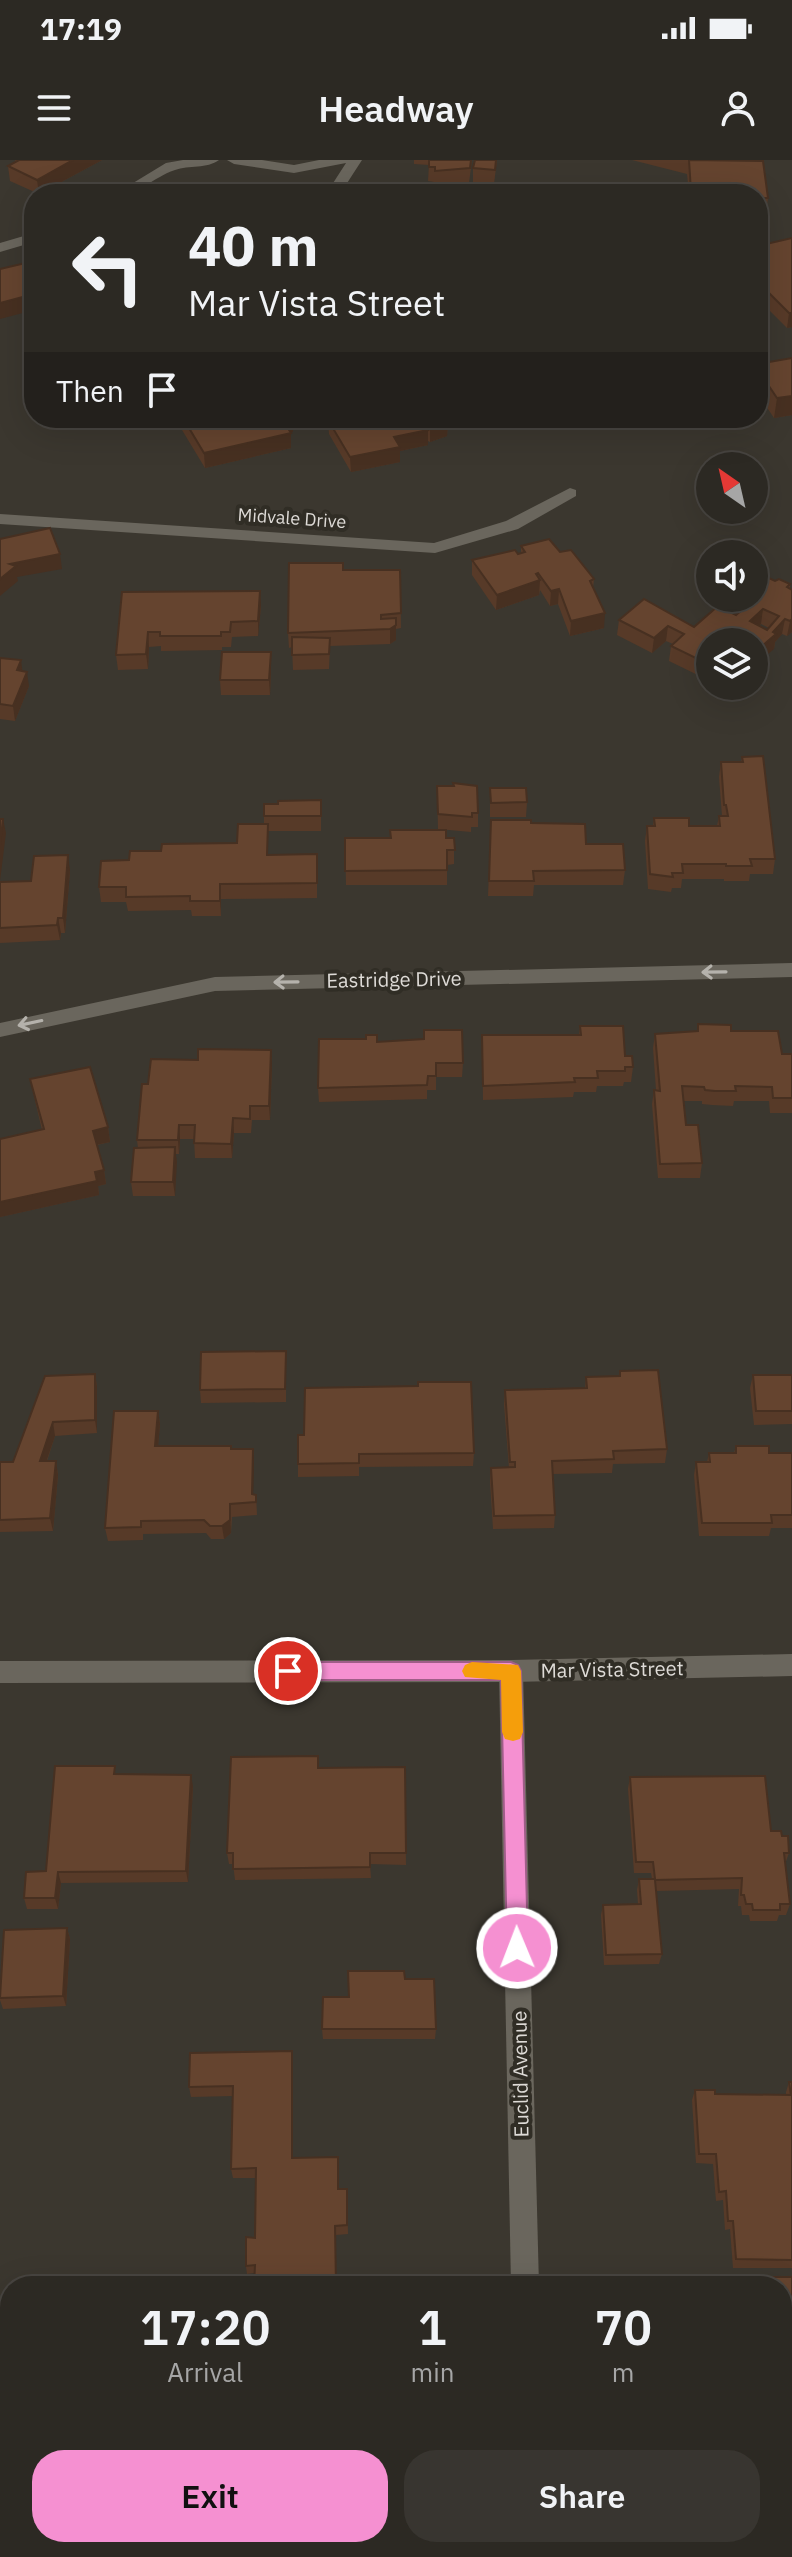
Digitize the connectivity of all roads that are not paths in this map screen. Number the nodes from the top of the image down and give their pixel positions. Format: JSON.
{"nodes":[{"id":1,"x":212,"y":160,"type":"edge"},
{"id":2,"x":234,"y":160,"type":"edge"},
{"id":3,"x":341,"y":160,"type":"edge"},
{"id":4,"x":355,"y":160,"type":"edge"},
{"id":5,"x":140,"y":184,"type":"edge"},
{"id":6,"x":339,"y":184,"type":"edge"},
{"id":7,"x":24,"y":240,"type":"edge"},
{"id":8,"x":0,"y":248,"type":"edge"},
{"id":9,"x":570,"y":493,"type":"dead end"},
{"id":10,"x":0,"y":519,"type":"edge"},
{"id":11,"x":792,"y":970,"type":"edge"},
{"id":12,"x":0,"y":1030,"type":"edge"},
{"id":13,"x":792,"y":1665,"type":"edge"},
{"id":14,"x":511,"y":1671,"type":"junction"},
{"id":15,"x":0,"y":1672,"type":"edge"},
{"id":16,"x":525,"y":2276,"type":"edge"}],
"edges":[{"from":1,"to":5,"type":"street"},
{"from":2,"to":3,"type":"street"},
{"from":4,"to":6,"type":"street"},
{"from":7,"to":8,"type":"street"},
{"from":9,"to":10,"type":"street","name":"Midvale Drive"},
{"from":11,"to":12,"type":"street","name":"Eastridge Drive","one_way":true},
{"from":13,"to":14,"type":"street","name":"Mar Vista Street"},
{"from":14,"to":15,"type":"street","name":"Mar Vista Street"},
{"from":14,"to":16,"type":"street","name":"Euclid Avenue"}]}
